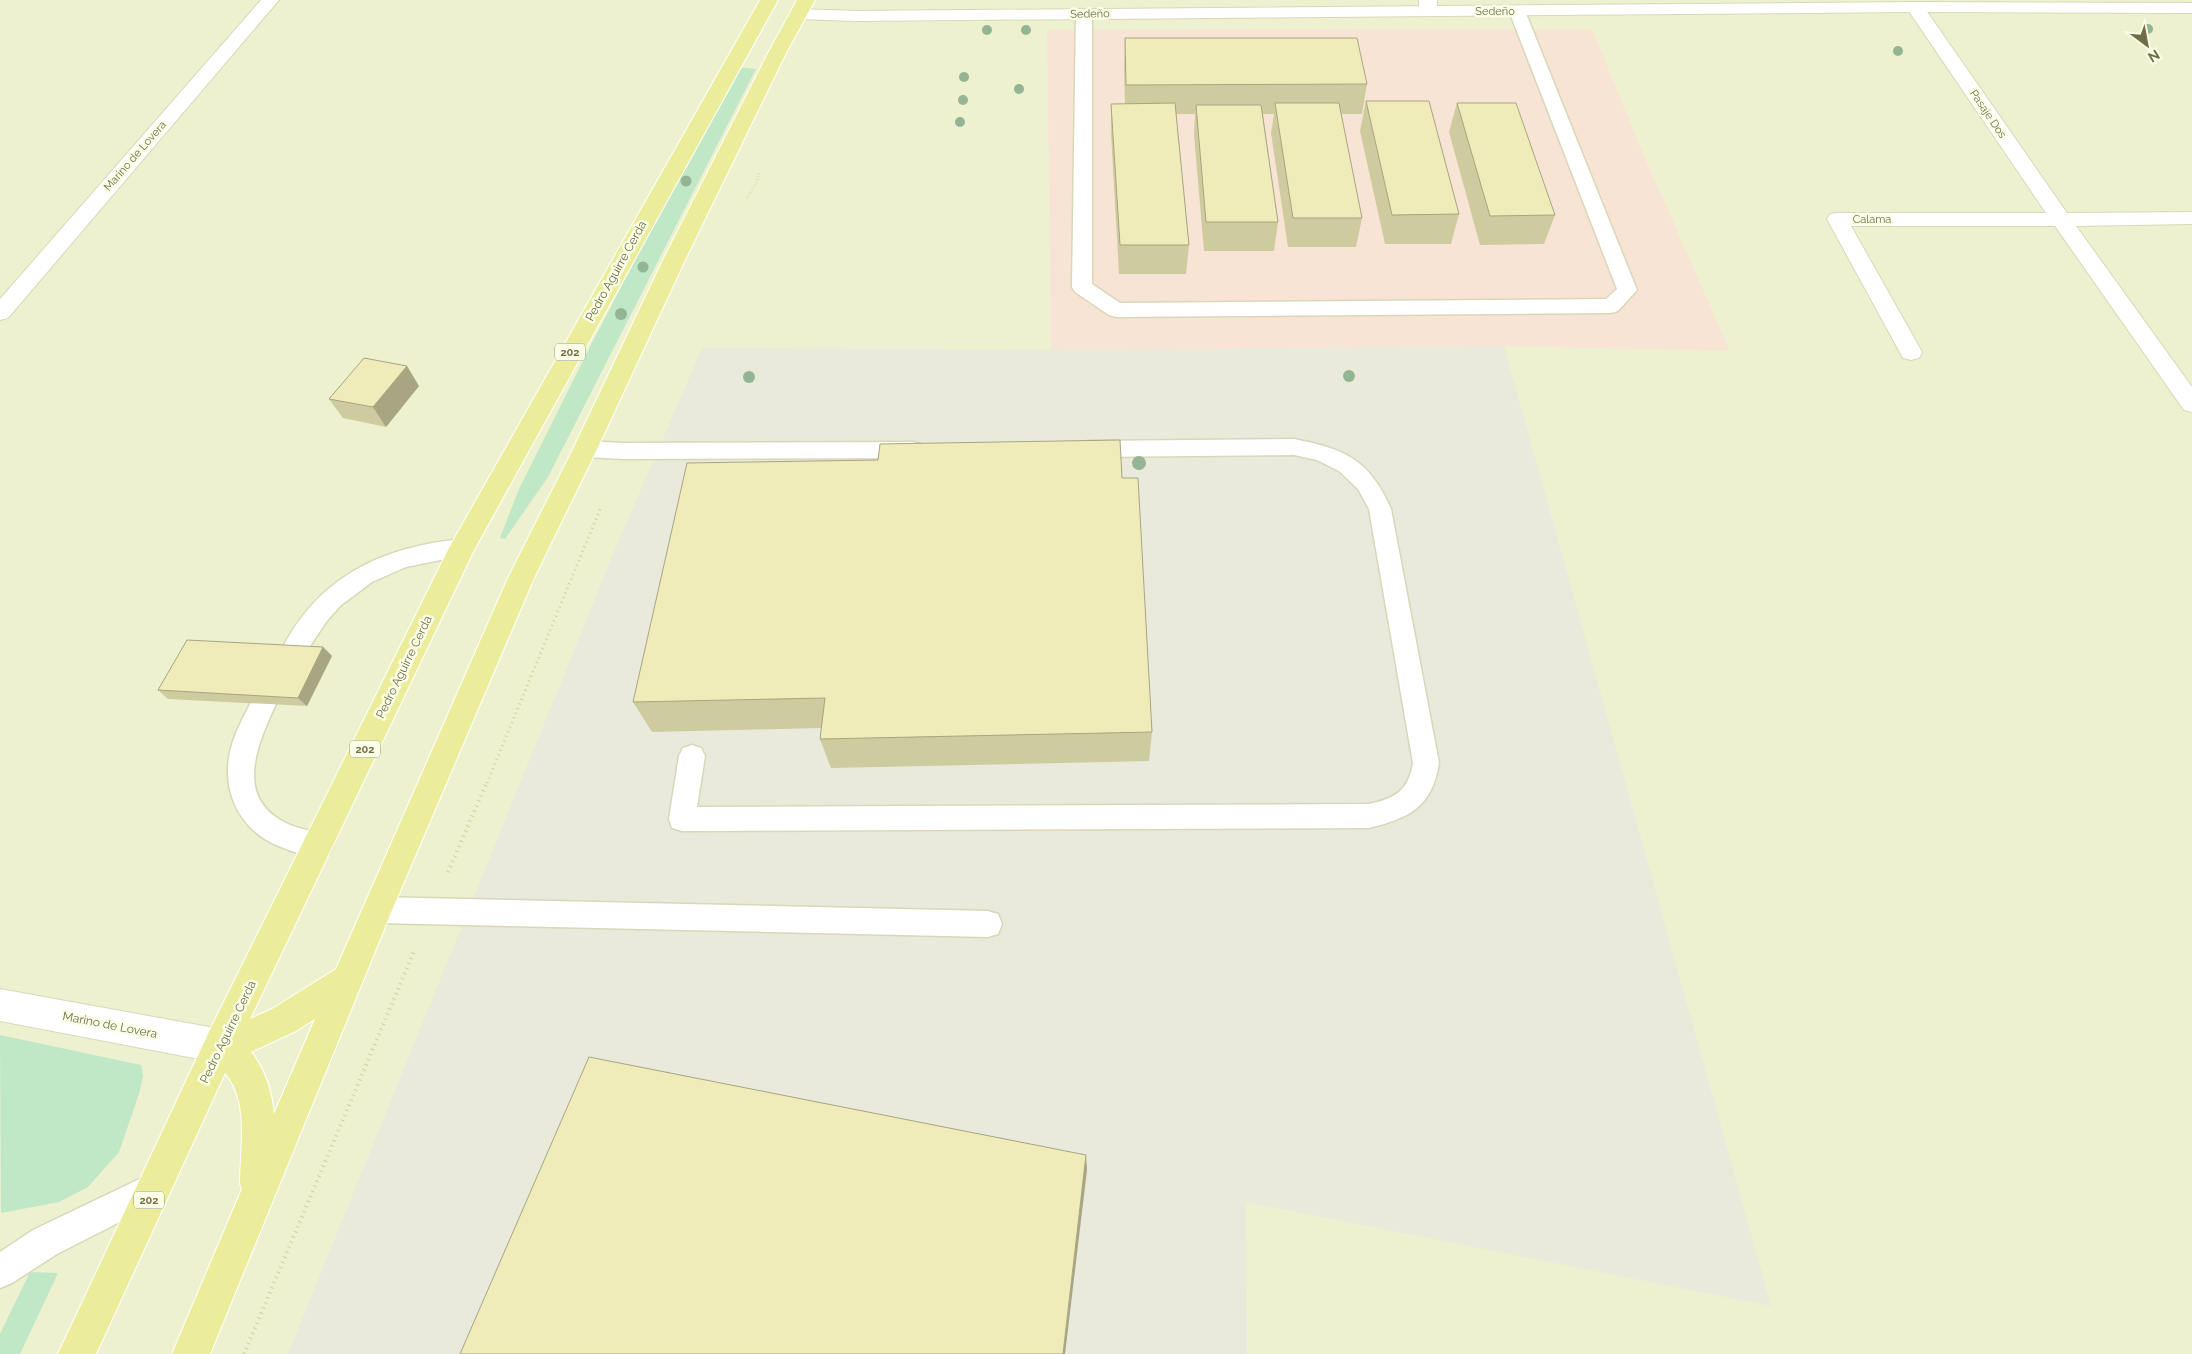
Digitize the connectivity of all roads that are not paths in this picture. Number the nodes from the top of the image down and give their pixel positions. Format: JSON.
{"nodes":[{"id":1,"x":270,"y":0,"type":"edge"},
{"id":2,"x":769,"y":0,"type":"edge"},
{"id":3,"x":778,"y":0,"type":"edge"},
{"id":4,"x":1913,"y":4,"type":"edge"},
{"id":5,"x":1428,"y":6,"type":"edge"},
{"id":6,"x":802,"y":7,"type":"edge"},
{"id":7,"x":2192,"y":8,"type":"edge"},
{"id":8,"x":1517,"y":12,"type":"junction"},
{"id":9,"x":1084,"y":14,"type":"junction"},
{"id":10,"x":748,"y":36,"type":"junction"},
{"id":11,"x":2192,"y":218,"type":"edge"},
{"id":12,"x":2060,"y":220,"type":"junction"},
{"id":13,"x":0,"y":312,"type":"edge"},
{"id":14,"x":1911,"y":352,"type":"dead end"},
{"id":15,"x":2192,"y":404,"type":"edge"},
{"id":16,"x":1067,"y":449,"type":"edge"},
{"id":17,"x":585,"y":450,"type":"junction"},
{"id":18,"x":939,"y":450,"type":"edge"},
{"id":19,"x":462,"y":548,"type":"junction"},
{"id":20,"x":292,"y":654,"type":"edge"},
{"id":21,"x":263,"y":704,"type":"edge"},
{"id":22,"x":692,"y":756,"type":"dead end"},
{"id":23,"x":319,"y":845,"type":"junction"},
{"id":24,"x":377,"y":910,"type":"junction"},
{"id":25,"x":988,"y":924,"type":"dead end"},
{"id":26,"x":348,"y":980,"type":"junction"},
{"id":27,"x":0,"y":1005,"type":"edge"},
{"id":28,"x":220,"y":1046,"type":"junction"},
{"id":29,"x":154,"y":1188,"type":"junction"},
{"id":30,"x":258,"y":1194,"type":"junction"},
{"id":31,"x":0,"y":1271,"type":"edge"},
{"id":32,"x":77,"y":1354,"type":"edge"},
{"id":33,"x":191,"y":1354,"type":"edge"}],
"edges":[{"from":1,"to":13,"type":"street","name":"Marino de Lovera"},
{"from":2,"to":10,"type":"highway","name":"Pedro Aguirre Cerda","number":"202"},
{"from":3,"to":6,"type":"highway"},
{"from":4,"to":7,"type":"street","name":"Sedeño"},
{"from":4,"to":8,"type":"street","name":"Sedeño"},
{"from":4,"to":12,"type":"street","name":"Pasaje Dos"},
{"from":5,"to":8,"type":"street","name":"Sedeño"},
{"from":5,"to":9,"type":"street","name":"Sedeño"},
{"from":6,"to":9,"type":"street","name":"Sedeño"},
{"from":6,"to":10,"type":"highway"},
{"from":6,"to":17,"type":"highway"},
{"from":8,"to":9,"type":"lane"},
{"from":10,"to":19,"type":"highway","name":"Pedro Aguirre Cerda","number":"202"},
{"from":11,"to":12,"type":"street","name":"Calama"},
{"from":12,"to":14,"type":"street","name":"Calama"},
{"from":12,"to":15,"type":"street"},
{"from":16,"to":22,"type":"lane"},
{"from":17,"to":18,"type":"lane"},
{"from":17,"to":24,"type":"highway"},
{"from":19,"to":20,"type":"lane"},
{"from":19,"to":23,"type":"highway","name":"Pedro Aguirre Cerda","number":"202"},
{"from":21,"to":23,"type":"lane"},
{"from":23,"to":28,"type":"highway","name":"Pedro Aguirre Cerda","number":"202"},
{"from":24,"to":25,"type":"lane"},
{"from":24,"to":26,"type":"highway"},
{"from":26,"to":28,"type":"highway"},
{"from":26,"to":30,"type":"highway"},
{"from":27,"to":28,"type":"street","name":"Marino de Lovera"},
{"from":28,"to":29,"type":"highway","name":"Pedro Aguirre Cerda","number":"202"},
{"from":28,"to":30,"type":"highway"},
{"from":29,"to":31,"type":"lane"},
{"from":29,"to":32,"type":"highway","name":"Pedro Aguirre Cerda","number":"202"},
{"from":30,"to":33,"type":"highway"}]}
